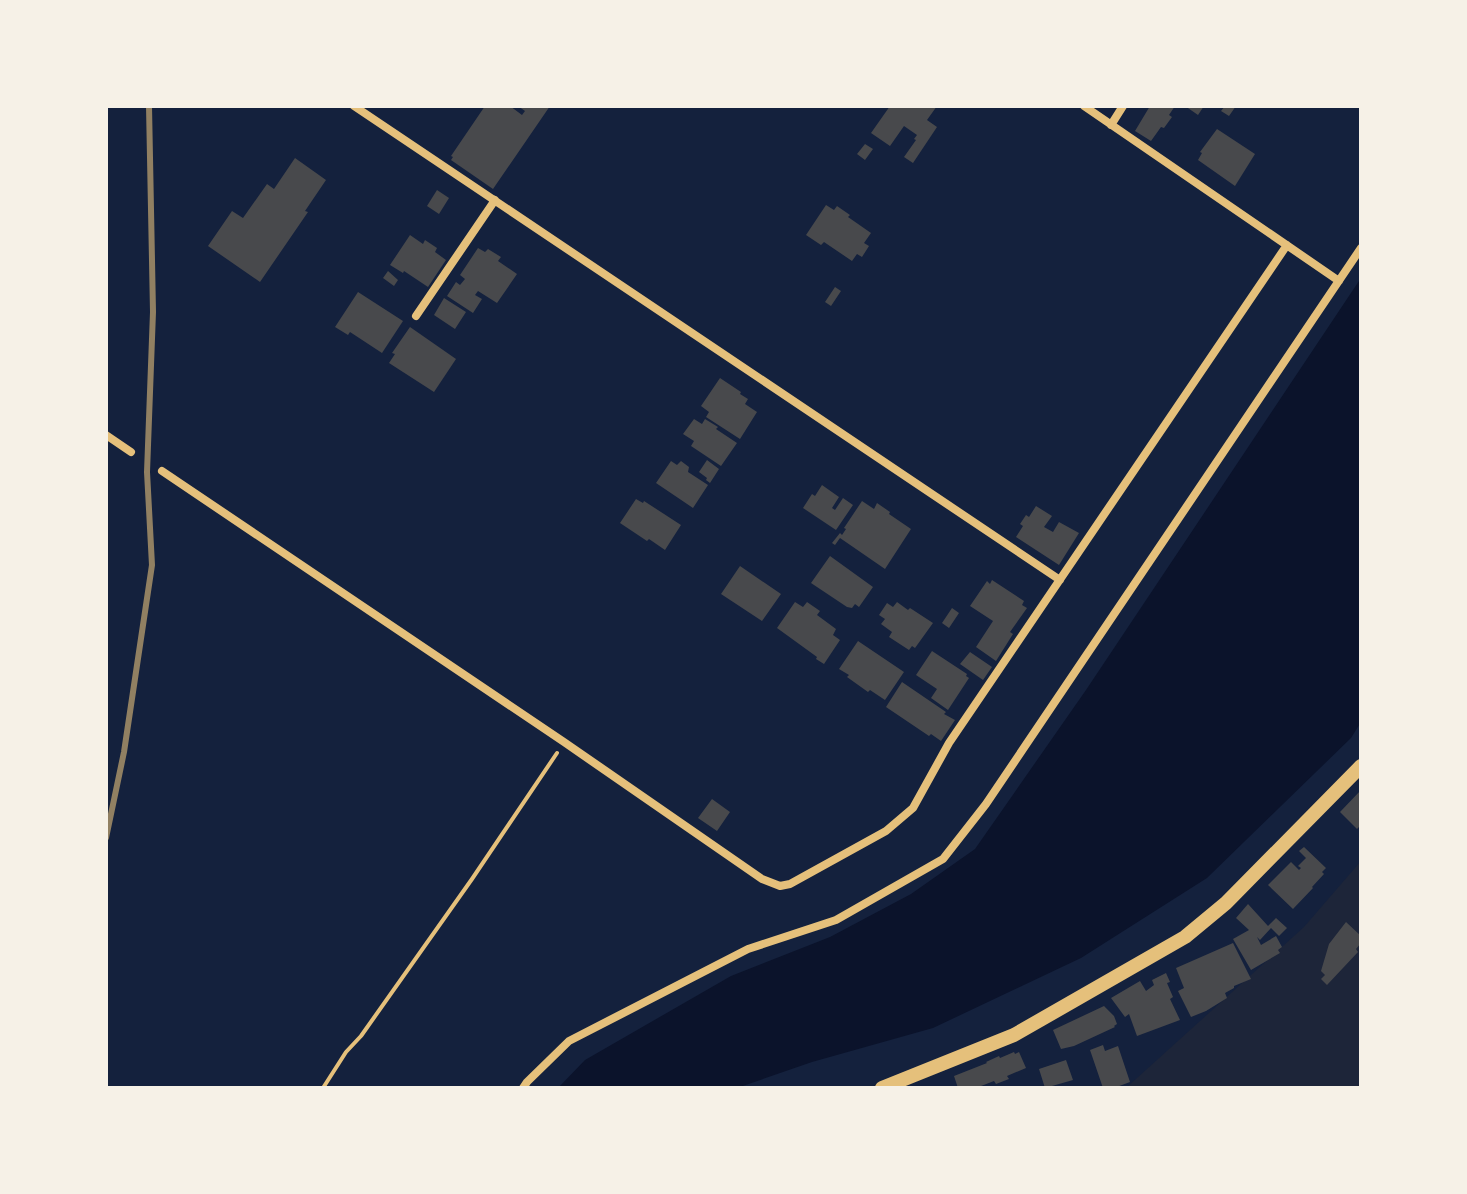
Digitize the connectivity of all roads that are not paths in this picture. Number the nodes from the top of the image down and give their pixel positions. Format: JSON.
{"nodes":[{"id":1,"x":354,"y":106,"type":"edge"},
{"id":2,"x":1084,"y":106,"type":"edge"},
{"id":3,"x":1123,"y":106,"type":"edge"},
{"id":4,"x":1111,"y":125,"type":"junction"},
{"id":5,"x":495,"y":200,"type":"junction"},
{"id":6,"x":1287,"y":245,"type":"junction"},
{"id":7,"x":1361,"y":248,"type":"edge"},
{"id":8,"x":1339,"y":281,"type":"junction"},
{"id":9,"x":416,"y":316,"type":"dead end"},
{"id":10,"x":106,"y":435,"type":"edge"},
{"id":11,"x":131,"y":452,"type":"dead end"},
{"id":12,"x":162,"y":471,"type":"dead end"},
{"id":13,"x":1060,"y":580,"type":"junction"},
{"id":14,"x":1361,"y":766,"type":"edge"},
{"id":15,"x":523,"y":1088,"type":"edge"},
{"id":16,"x":882,"y":1088,"type":"edge"}],
"edges":[{"from":1,"to":5,"type":"street"},
{"from":2,"to":4,"type":"street"},
{"from":3,"to":4,"type":"street"},
{"from":4,"to":6,"type":"street"},
{"from":5,"to":9,"type":"street"},
{"from":5,"to":13,"type":"street"},
{"from":6,"to":8,"type":"street"},
{"from":6,"to":13,"type":"street"},
{"from":7,"to":8,"type":"street"},
{"from":8,"to":15,"type":"street"},
{"from":10,"to":11,"type":"street"},
{"from":12,"to":13,"type":"street"},
{"from":14,"to":16,"type":"main road"}]}
